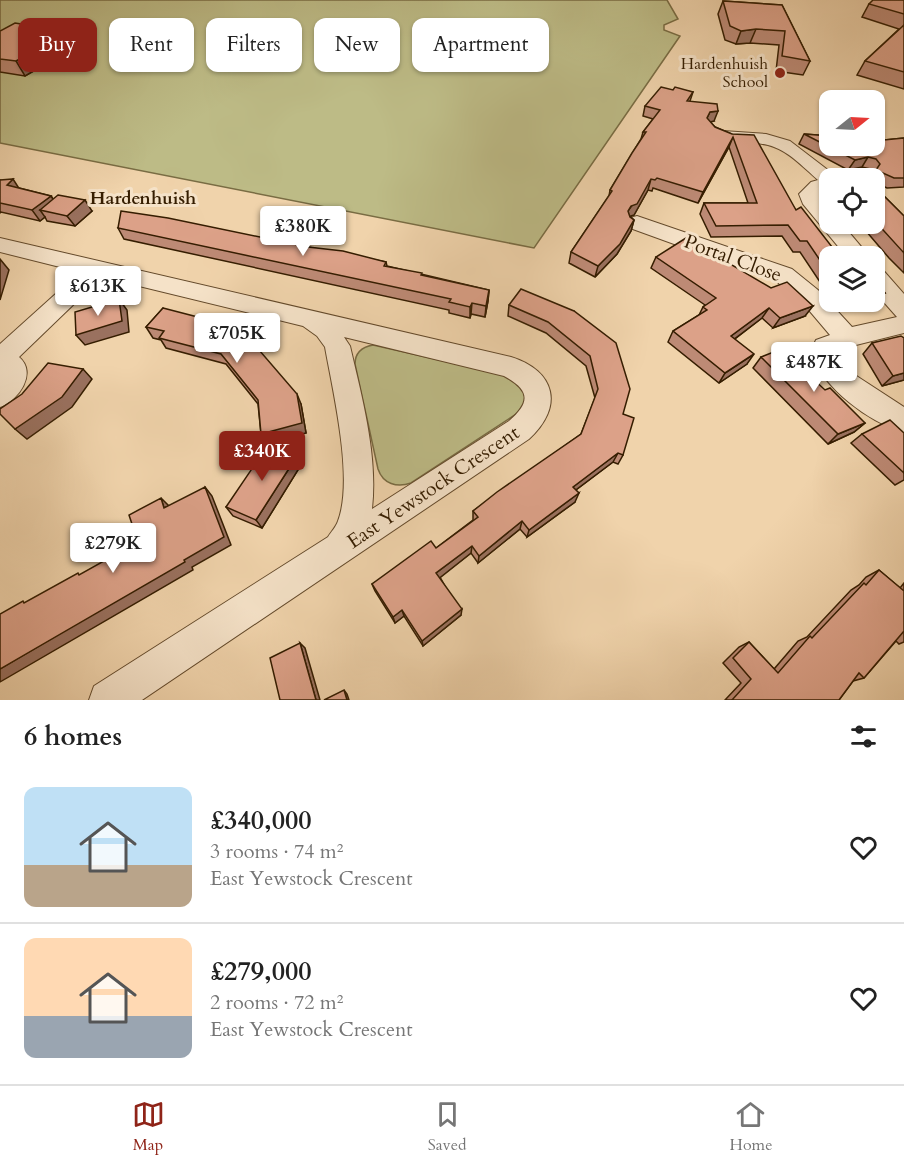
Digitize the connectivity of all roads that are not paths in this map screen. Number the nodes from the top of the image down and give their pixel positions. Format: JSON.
{"nodes":[{"id":1,"x":714,"y":128,"type":"edge"},
{"id":2,"x":819,"y":172,"type":"edge"},
{"id":3,"x":819,"y":186,"type":"edge"},
{"id":4,"x":819,"y":210,"type":"edge"},
{"id":5,"x":637,"y":223,"type":"dead end"},
{"id":6,"x":839,"y":234,"type":"edge"},
{"id":7,"x":0,"y":245,"type":"edge"},
{"id":8,"x":849,"y":246,"type":"edge"},
{"id":9,"x":97,"y":269,"type":"junction"},
{"id":10,"x":885,"y":288,"type":"edge"},
{"id":11,"x":904,"y":310,"type":"edge"},
{"id":12,"x":311,"y":320,"type":"junction"},
{"id":13,"x":904,"y":324,"type":"edge"},
{"id":14,"x":847,"y":338,"type":"junction"},
{"id":15,"x":0,"y":359,"type":"edge"},
{"id":16,"x":0,"y":396,"type":"edge"},
{"id":17,"x":904,"y":421,"type":"edge"},
{"id":18,"x":338,"y":550,"type":"junction"},
{"id":19,"x":146,"y":689,"type":"edge"},
{"id":20,"x":108,"y":700,"type":"edge"}],
"edges":[{"from":1,"to":2,"type":"street"},
{"from":3,"to":4,"type":"street"},
{"from":5,"to":14,"type":"street","name":"Portal Close"},
{"from":6,"to":8,"type":"street"},
{"from":7,"to":9,"type":"street"},
{"from":9,"to":12,"type":"street"},
{"from":9,"to":15,"type":"street"},
{"from":10,"to":11,"type":"street"},
{"from":12,"to":18,"type":"street","name":"East Yewstock Crescent"},
{"from":12,"to":18,"type":"street","name":"East Yewstock Crescent"},
{"from":13,"to":14,"type":"street"},
{"from":14,"to":17,"type":"street"},
{"from":15,"to":16,"type":"street"},
{"from":18,"to":19,"type":"street","name":"East Yewstock Crescent"},
{"from":19,"to":20,"type":"street","name":"East Yewstock Crescent"}]}
